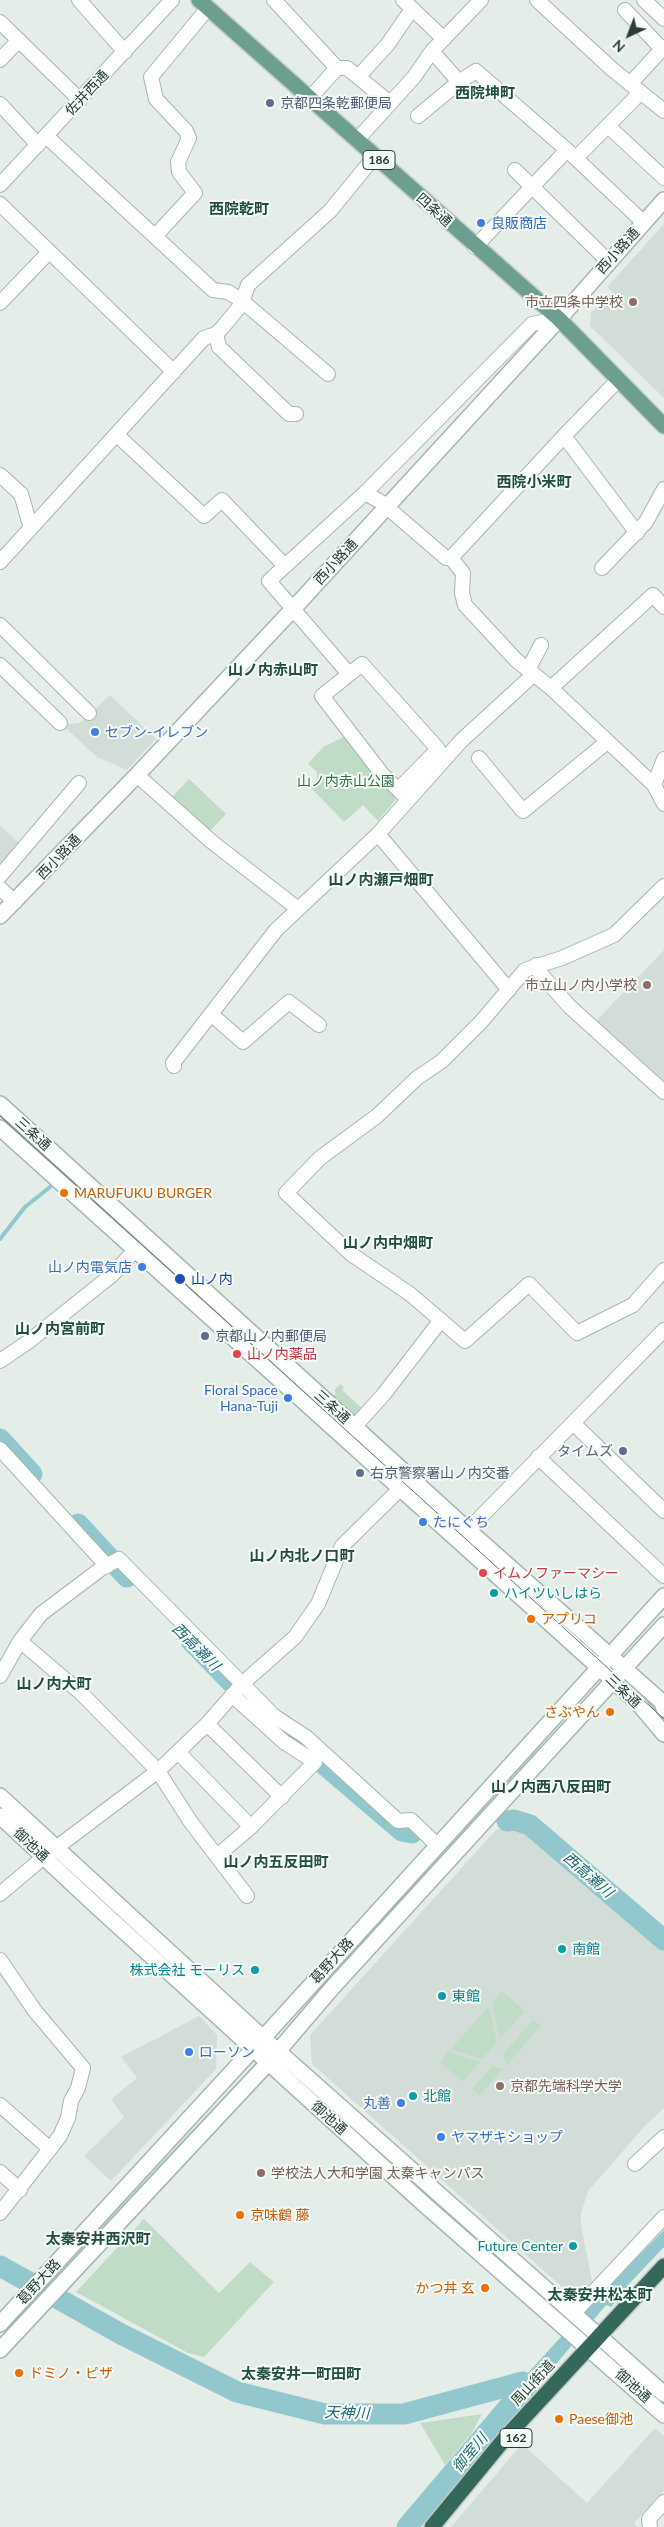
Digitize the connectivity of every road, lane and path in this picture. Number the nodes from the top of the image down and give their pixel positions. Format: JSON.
{"nodes":[{"id":1,"x":79,"y":0,"type":"edge"},
{"id":2,"x":172,"y":0,"type":"edge"},
{"id":3,"x":274,"y":0,"type":"edge"},
{"id":4,"x":481,"y":0,"type":"edge"},
{"id":5,"x":537,"y":0,"type":"edge"},
{"id":6,"x":644,"y":0,"type":"edge"},
{"id":7,"x":204,"y":4,"type":"edge"},
{"id":8,"x":407,"y":5,"type":"edge"},
{"id":9,"x":625,"y":10,"type":"dead end"},
{"id":10,"x":664,"y":19,"type":"edge"},
{"id":11,"x":0,"y":22,"type":"edge"},
{"id":12,"x":444,"y":39,"type":"junction"},
{"id":13,"x":19,"y":40,"type":"junction"},
{"id":14,"x":663,"y":48,"type":"edge"},
{"id":15,"x":432,"y":51,"type":"junction"},
{"id":16,"x":125,"y":52,"type":"junction"},
{"id":17,"x":0,"y":60,"type":"edge"},
{"id":18,"x":337,"y":68,"type":"junction"},
{"id":19,"x":359,"y":76,"type":"junction"},
{"id":20,"x":459,"y":82,"type":"junction"},
{"id":21,"x":635,"y":88,"type":"junction"},
{"id":22,"x":310,"y":98,"type":"junction"},
{"id":23,"x":80,"y":100,"type":"junction"},
{"id":24,"x":390,"y":103,"type":"junction"},
{"id":25,"x":0,"y":104,"type":"edge"},
{"id":26,"x":664,"y":111,"type":"edge"},
{"id":27,"x":418,"y":116,"type":"dead end"},
{"id":28,"x":608,"y":126,"type":"junction"},
{"id":29,"x":42,"y":140,"type":"junction"},
{"id":30,"x":357,"y":140,"type":"junction"},
{"id":31,"x":571,"y":154,"type":"junction"},
{"id":32,"x":375,"y":156,"type":"junction"},
{"id":33,"x":516,"y":170,"type":"dead end"},
{"id":34,"x":664,"y":178,"type":"edge"},
{"id":35,"x":0,"y":185,"type":"edge"},
{"id":36,"x":532,"y":186,"type":"junction"},
{"id":37,"x":664,"y":200,"type":"edge"},
{"id":38,"x":0,"y":204,"type":"edge"},
{"id":39,"x":643,"y":222,"type":"junction"},
{"id":40,"x":155,"y":236,"type":"junction"},
{"id":41,"x":475,"y":247,"type":"junction"},
{"id":42,"x":49,"y":252,"type":"junction"},
{"id":43,"x":608,"y":261,"type":"junction"},
{"id":44,"x":241,"y":300,"type":"junction"},
{"id":45,"x":0,"y":304,"type":"edge"},
{"id":46,"x":558,"y":319,"type":"junction"},
{"id":47,"x":216,"y":334,"type":"junction"},
{"id":48,"x":174,"y":372,"type":"junction"},
{"id":49,"x":328,"y":374,"type":"dead end"},
{"id":50,"x":618,"y":380,"type":"junction"},
{"id":51,"x":296,"y":414,"type":"dead end"},
{"id":52,"x":664,"y":426,"type":"edge"},
{"id":53,"x":116,"y":435,"type":"junction"},
{"id":54,"x":564,"y":436,"type":"junction"},
{"id":55,"x":0,"y":475,"type":"edge"},
{"id":56,"x":664,"y":489,"type":"edge"},
{"id":57,"x":365,"y":493,"type":"junction"},
{"id":58,"x":387,"y":507,"type":"junction"},
{"id":59,"x":32,"y":528,"type":"junction"},
{"id":60,"x":637,"y":533,"type":"junction"},
{"id":61,"x":451,"y":558,"type":"junction"},
{"id":62,"x":0,"y":562,"type":"edge"},
{"id":63,"x":285,"y":566,"type":"junction"},
{"id":64,"x":602,"y":568,"type":"dead end"},
{"id":65,"x":664,"y":607,"type":"edge"},
{"id":66,"x":293,"y":609,"type":"junction"},
{"id":67,"x":0,"y":625,"type":"edge"},
{"id":68,"x":541,"y":645,"type":"dead end"},
{"id":69,"x":0,"y":665,"type":"edge"},
{"id":70,"x":531,"y":672,"type":"junction"},
{"id":71,"x":349,"y":674,"type":"junction"},
{"id":72,"x":551,"y":688,"type":"junction"},
{"id":73,"x":89,"y":713,"type":"dead end"},
{"id":74,"x":60,"y":723,"type":"dead end"},
{"id":75,"x":607,"y":742,"type":"junction"},
{"id":76,"x":479,"y":758,"type":"dead end"},
{"id":77,"x":664,"y":759,"type":"edge"},
{"id":78,"x":137,"y":775,"type":"junction"},
{"id":79,"x":79,"y":784,"type":"dead end"},
{"id":80,"x":654,"y":785,"type":"junction"},
{"id":81,"x":403,"y":793,"type":"junction"},
{"id":82,"x":664,"y":804,"type":"edge"},
{"id":83,"x":378,"y":834,"type":"junction"},
{"id":84,"x":0,"y":876,"type":"edge"},
{"id":85,"x":664,"y":886,"type":"edge"},
{"id":86,"x":0,"y":888,"type":"edge"},
{"id":87,"x":15,"y":902,"type":"junction"},
{"id":88,"x":297,"y":908,"type":"junction"},
{"id":89,"x":0,"y":916,"type":"edge"},
{"id":90,"x":536,"y":965,"type":"junction"},
{"id":91,"x":509,"y":990,"type":"junction"},
{"id":92,"x":211,"y":1014,"type":"junction"},
{"id":93,"x":319,"y":1025,"type":"dead end"},
{"id":94,"x":174,"y":1066,"type":"dead end"},
{"id":95,"x":664,"y":1092,"type":"edge"},
{"id":96,"x":0,"y":1104,"type":"edge"},
{"id":97,"x":0,"y":1128,"type":"edge"},
{"id":98,"x":136,"y":1249,"type":"junction"},
{"id":99,"x":664,"y":1270,"type":"edge"},
{"id":100,"x":441,"y":1320,"type":"junction"},
{"id":101,"x":664,"y":1330,"type":"edge"},
{"id":102,"x":0,"y":1361,"type":"edge"},
{"id":103,"x":573,"y":1422,"type":"junction"},
{"id":104,"x":349,"y":1432,"type":"junction"},
{"id":105,"x":0,"y":1450,"type":"edge"},
{"id":106,"x":538,"y":1457,"type":"junction"},
{"id":107,"x":400,"y":1489,"type":"junction"},
{"id":108,"x":664,"y":1511,"type":"edge"},
{"id":109,"x":463,"y":1535,"type":"junction"},
{"id":110,"x":111,"y":1564,"type":"junction"},
{"id":111,"x":664,"y":1576,"type":"edge"},
{"id":112,"x":664,"y":1596,"type":"edge"},
{"id":113,"x":664,"y":1625,"type":"edge"},
{"id":114,"x":20,"y":1641,"type":"junction"},
{"id":115,"x":610,"y":1656,"type":"junction"},
{"id":116,"x":599,"y":1668,"type":"junction"},
{"id":117,"x":624,"y":1669,"type":"junction"},
{"id":118,"x":0,"y":1676,"type":"edge"},
{"id":119,"x":614,"y":1681,"type":"junction"},
{"id":120,"x":243,"y":1683,"type":"junction"},
{"id":121,"x":232,"y":1695,"type":"junction"},
{"id":122,"x":663,"y":1705,"type":"edge"},
{"id":123,"x":207,"y":1724,"type":"junction"},
{"id":124,"x":664,"y":1734,"type":"edge"},
{"id":125,"x":178,"y":1752,"type":"junction"},
{"id":126,"x":158,"y":1771,"type":"junction"},
{"id":127,"x":0,"y":1796,"type":"edge"},
{"id":128,"x":282,"y":1797,"type":"junction"},
{"id":129,"x":0,"y":1816,"type":"edge"},
{"id":130,"x":252,"y":1827,"type":"junction"},
{"id":131,"x":438,"y":1845,"type":"junction"},
{"id":132,"x":57,"y":1848,"type":"junction"},
{"id":133,"x":217,"y":1856,"type":"junction"},
{"id":134,"x":44,"y":1857,"type":"junction"},
{"id":135,"x":0,"y":1894,"type":"edge"},
{"id":136,"x":247,"y":1896,"type":"dead end"},
{"id":137,"x":0,"y":1960,"type":"edge"},
{"id":138,"x":258,"y":2043,"type":"junction"},
{"id":139,"x":278,"y":2051,"type":"junction"},
{"id":140,"x":268,"y":2063,"type":"junction"},
{"id":141,"x":0,"y":2105,"type":"edge"},
{"id":142,"x":664,"y":2137,"type":"edge"},
{"id":143,"x":49,"y":2148,"type":"junction"},
{"id":144,"x":635,"y":2164,"type":"dead end"},
{"id":145,"x":0,"y":2172,"type":"edge"},
{"id":146,"x":20,"y":2190,"type":"junction"},
{"id":147,"x":0,"y":2213,"type":"edge"},
{"id":148,"x":664,"y":2217,"type":"edge"},
{"id":149,"x":664,"y":2266,"type":"edge"},
{"id":150,"x":664,"y":2277,"type":"edge"},
{"id":151,"x":571,"y":2318,"type":"junction"},
{"id":152,"x":0,"y":2324,"type":"edge"},
{"id":153,"x":594,"y":2341,"type":"junction"},
{"id":154,"x":0,"y":2350,"type":"edge"},
{"id":155,"x":664,"y":2394,"type":"edge"},
{"id":156,"x":664,"y":2415,"type":"edge"},
{"id":157,"x":664,"y":2502,"type":"edge"},
{"id":158,"x":432,"y":2527,"type":"edge"},
{"id":159,"x":440,"y":2527,"type":"edge"},
{"id":160,"x":650,"y":2527,"type":"edge"}],
"edges":[{"from":1,"to":16,"type":"street"},
{"from":2,"to":16,"type":"street","name":"佐井西通"},
{"from":3,"to":18,"type":"street"},
{"from":4,"to":12,"type":"street"},
{"from":5,"to":21,"type":"street"},
{"from":6,"to":10,"type":"street"},
{"from":7,"to":22,"type":"main road","name":"四条通","number":"186"},
{"from":7,"to":40,"type":"street"},
{"from":8,"to":12,"type":"street"},
{"from":8,"to":19,"type":"street"},
{"from":9,"to":14,"type":"street"},
{"from":11,"to":13,"type":"street"},
{"from":12,"to":15,"type":"street"},
{"from":13,"to":17,"type":"street"},
{"from":13,"to":23,"type":"street"},
{"from":14,"to":21,"type":"street"},
{"from":15,"to":20,"type":"street"},
{"from":15,"to":24,"type":"street"},
{"from":16,"to":23,"type":"street","name":"佐井西通"},
{"from":18,"to":19,"type":"street"},
{"from":18,"to":22,"type":"street"},
{"from":19,"to":24,"type":"street"},
{"from":20,"to":27,"type":"street"},
{"from":20,"to":31,"type":"street"},
{"from":21,"to":26,"type":"street"},
{"from":21,"to":28,"type":"street"},
{"from":22,"to":30,"type":"main road","name":"四条通","number":"186"},
{"from":23,"to":29,"type":"street","name":"佐井西通"},
{"from":24,"to":30,"type":"street"},
{"from":25,"to":29,"type":"street"},
{"from":28,"to":31,"type":"street"},
{"from":28,"to":34,"type":"street"},
{"from":29,"to":35,"type":"street","name":"佐井西通"},
{"from":29,"to":40,"type":"street"},
{"from":30,"to":32,"type":"main road","name":"四条通","number":"186"},
{"from":31,"to":36,"type":"street"},
{"from":31,"to":39,"type":"street"},
{"from":32,"to":41,"type":"main road","name":"四条通","number":"186"},
{"from":32,"to":44,"type":"street"},
{"from":33,"to":36,"type":"street"},
{"from":36,"to":41,"type":"street"},
{"from":36,"to":43,"type":"street"},
{"from":37,"to":39,"type":"street","name":"西小路通"},
{"from":38,"to":42,"type":"street"},
{"from":39,"to":43,"type":"street","name":"西小路通"},
{"from":40,"to":44,"type":"street"},
{"from":41,"to":46,"type":"main road","name":"四条通","number":"186"},
{"from":42,"to":45,"type":"street"},
{"from":42,"to":48,"type":"street"},
{"from":43,"to":46,"type":"street","name":"西小路通"},
{"from":44,"to":47,"type":"street"},
{"from":44,"to":49,"type":"street"},
{"from":46,"to":50,"type":"main road","name":"四条通","number":"186"},
{"from":46,"to":57,"type":"street"},
{"from":46,"to":58,"type":"street","name":"西小路通"},
{"from":47,"to":48,"type":"street"},
{"from":47,"to":51,"type":"street"},
{"from":48,"to":53,"type":"street"},
{"from":50,"to":52,"type":"main road","name":"四条通","number":"186"},
{"from":50,"to":54,"type":"street"},
{"from":53,"to":59,"type":"street"},
{"from":53,"to":63,"type":"street"},
{"from":54,"to":60,"type":"street"},
{"from":54,"to":61,"type":"street"},
{"from":55,"to":59,"type":"street"},
{"from":56,"to":60,"type":"street"},
{"from":57,"to":58,"type":"street"},
{"from":57,"to":63,"type":"street"},
{"from":58,"to":61,"type":"street"},
{"from":58,"to":66,"type":"street","name":"西小路通"},
{"from":59,"to":62,"type":"street"},
{"from":60,"to":64,"type":"street"},
{"from":61,"to":70,"type":"street"},
{"from":63,"to":66,"type":"street"},
{"from":65,"to":72,"type":"street"},
{"from":66,"to":71,"type":"street"},
{"from":66,"to":78,"type":"street","name":"西小路通"},
{"from":67,"to":73,"type":"street"},
{"from":68,"to":70,"type":"street"},
{"from":69,"to":74,"type":"street"},
{"from":70,"to":72,"type":"street"},
{"from":70,"to":81,"type":"street"},
{"from":71,"to":81,"type":"street"},
{"from":71,"to":81,"type":"street"},
{"from":72,"to":75,"type":"street"},
{"from":75,"to":76,"type":"street"},
{"from":75,"to":80,"type":"street"},
{"from":77,"to":80,"type":"street"},
{"from":78,"to":87,"type":"street","name":"西小路通"},
{"from":78,"to":88,"type":"street"},
{"from":79,"to":84,"type":"street"},
{"from":80,"to":82,"type":"street"},
{"from":81,"to":83,"type":"street"},
{"from":83,"to":88,"type":"street"},
{"from":83,"to":91,"type":"street"},
{"from":85,"to":90,"type":"street"},
{"from":86,"to":87,"type":"street"},
{"from":87,"to":89,"type":"street","name":"西小路通"},
{"from":88,"to":92,"type":"street"},
{"from":90,"to":91,"type":"street"},
{"from":90,"to":95,"type":"street"},
{"from":91,"to":100,"type":"street"},
{"from":92,"to":93,"type":"street"},
{"from":92,"to":94,"type":"street"},
{"from":96,"to":104,"type":"street","name":"三条通"},
{"from":97,"to":98,"type":"street","name":"三条通"},
{"from":98,"to":102,"type":"street"},
{"from":98,"to":104,"type":"street","name":"三条通"},
{"from":99,"to":100,"type":"street"},
{"from":100,"to":104,"type":"street"},
{"from":101,"to":103,"type":"street"},
{"from":103,"to":106,"type":"street"},
{"from":103,"to":108,"type":"street"},
{"from":104,"to":107,"type":"street","name":"三条通"},
{"from":104,"to":109,"type":"street","name":"三条通"},
{"from":105,"to":110,"type":"street"},
{"from":106,"to":109,"type":"street"},
{"from":106,"to":111,"type":"street"},
{"from":107,"to":109,"type":"street","name":"三条通"},
{"from":107,"to":120,"type":"street"},
{"from":109,"to":115,"type":"street","name":"三条通"},
{"from":109,"to":116,"type":"street","name":"三条通"},
{"from":110,"to":114,"type":"street"},
{"from":110,"to":120,"type":"street"},
{"from":112,"to":115,"type":"street","name":"葛野大路"},
{"from":113,"to":117,"type":"street","name":"葛野大路"},
{"from":114,"to":118,"type":"street"},
{"from":114,"to":126,"type":"street"},
{"from":115,"to":116,"type":"street","name":"葛野大路"},
{"from":115,"to":117,"type":"street","name":"三条通"},
{"from":116,"to":119,"type":"street","name":"三条通"},
{"from":116,"to":131,"type":"street","name":"葛野大路"},
{"from":117,"to":119,"type":"street","name":"葛野大路"},
{"from":117,"to":122,"type":"street","name":"三条通"},
{"from":119,"to":124,"type":"street","name":"三条通"},
{"from":119,"to":139,"type":"street","name":"葛野大路"},
{"from":120,"to":121,"type":"street"},
{"from":120,"to":131,"type":"street"},
{"from":121,"to":123,"type":"street"},
{"from":121,"to":128,"type":"street"},
{"from":123,"to":125,"type":"street"},
{"from":123,"to":128,"type":"street"},
{"from":125,"to":126,"type":"street"},
{"from":125,"to":130,"type":"street"},
{"from":126,"to":132,"type":"street"},
{"from":126,"to":133,"type":"street"},
{"from":127,"to":132,"type":"street","name":"御池通"},
{"from":128,"to":130,"type":"street"},
{"from":129,"to":134,"type":"street","name":"御池通"},
{"from":130,"to":133,"type":"street"},
{"from":131,"to":138,"type":"street","name":"葛野大路"},
{"from":132,"to":134,"type":"street"},
{"from":132,"to":138,"type":"street","name":"御池通"},
{"from":133,"to":136,"type":"street"},
{"from":134,"to":135,"type":"street"},
{"from":134,"to":138,"type":"street","name":"御池通"},
{"from":137,"to":143,"type":"street"},
{"from":138,"to":139,"type":"street","name":"御池通"},
{"from":138,"to":140,"type":"street","name":"御池通"},
{"from":138,"to":152,"type":"street","name":"葛野大路"},
{"from":139,"to":140,"type":"street","name":"葛野大路"},
{"from":139,"to":151,"type":"street","name":"御池通"},
{"from":140,"to":151,"type":"street","name":"御池通"},
{"from":140,"to":154,"type":"street","name":"葛野大路"},
{"from":141,"to":143,"type":"street"},
{"from":142,"to":144,"type":"street"},
{"from":143,"to":146,"type":"street"},
{"from":145,"to":146,"type":"street"},
{"from":146,"to":147,"type":"street"},
{"from":148,"to":151,"type":"street"},
{"from":149,"to":153,"type":"highway","name":"周山街道","number":"162"},
{"from":150,"to":153,"type":"highway","name":"周山街道","number":"162"},
{"from":151,"to":153,"type":"street","name":"御池通"},
{"from":153,"to":155,"type":"street","name":"御池通"},
{"from":153,"to":156,"type":"street","name":"御池通"},
{"from":153,"to":158,"type":"highway","name":"周山街道","number":"162"},
{"from":153,"to":159,"type":"highway","name":"周山街道","number":"162"},
{"from":157,"to":160,"type":"street"}]}
